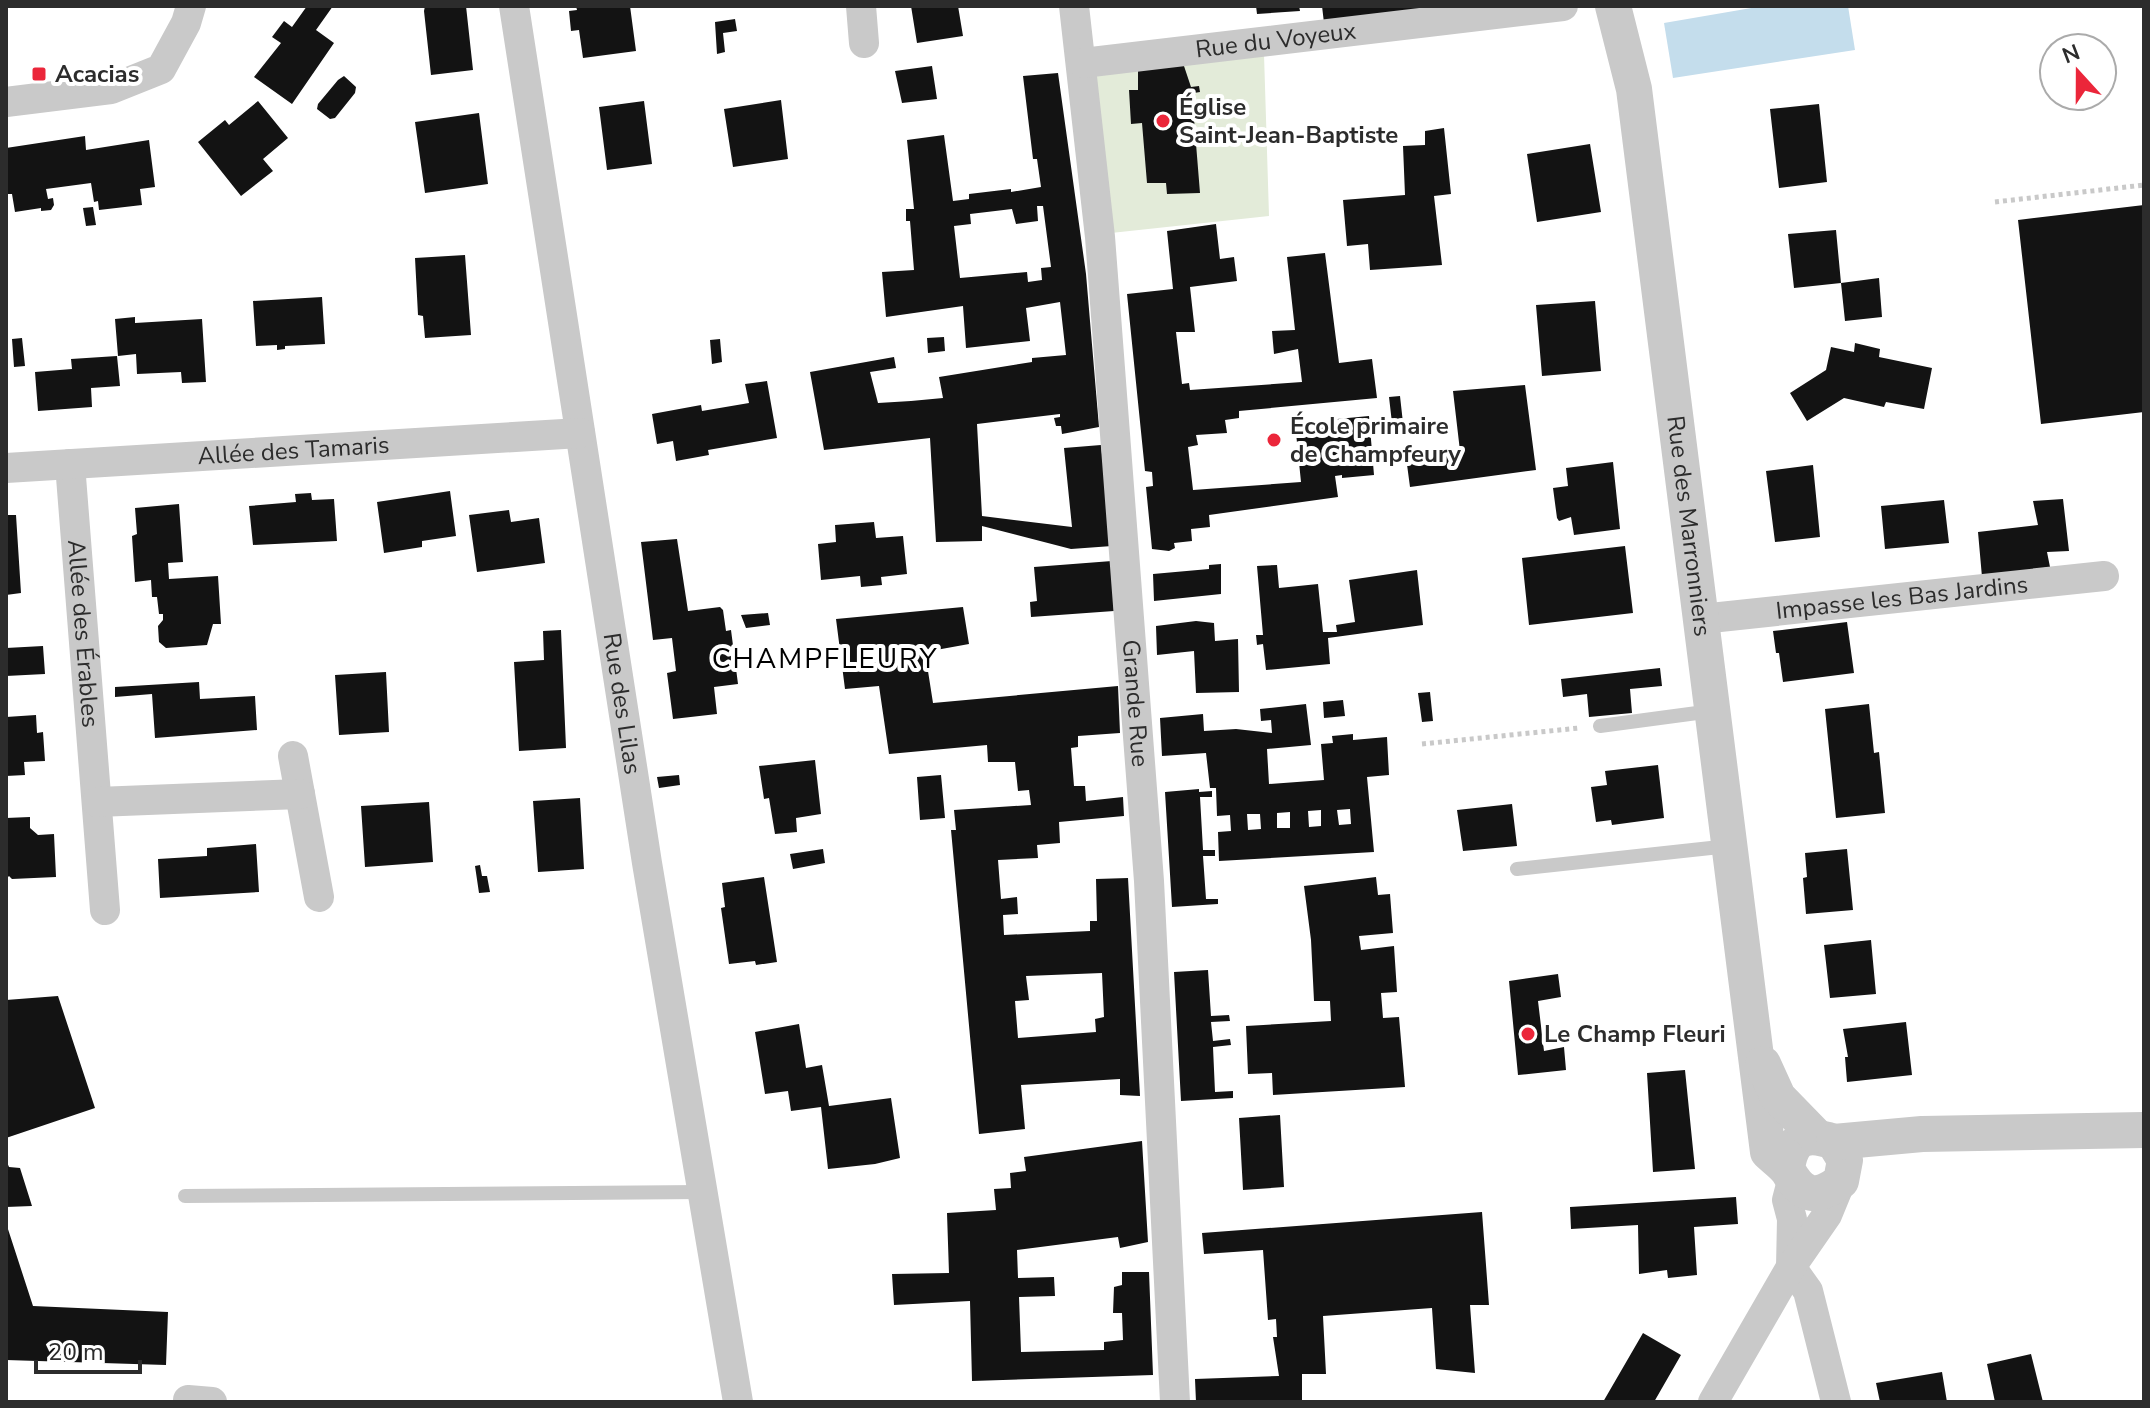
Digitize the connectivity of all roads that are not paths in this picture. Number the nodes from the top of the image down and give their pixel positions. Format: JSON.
{"nodes":[{"id":1,"x":191,"y":6,"type":"edge"},
{"id":2,"x":514,"y":6,"type":"edge"},
{"id":3,"x":861,"y":6,"type":"edge"},
{"id":4,"x":1074,"y":6,"type":"edge"},
{"id":5,"x":1563,"y":6,"type":"edge"},
{"id":6,"x":1613,"y":6,"type":"edge"},
{"id":7,"x":864,"y":43,"type":"dead end"},
{"id":8,"x":1083,"y":63,"type":"junction"},
{"id":9,"x":6,"y":102,"type":"edge"},
{"id":10,"x":580,"y":433,"type":"junction"},
{"id":11,"x":70,"y":464,"type":"junction"},
{"id":12,"x":6,"y":468,"type":"edge"},
{"id":13,"x":2104,"y":576,"type":"dead end"},
{"id":14,"x":1701,"y":619,"type":"junction"},
{"id":15,"x":1713,"y":711,"type":"junction"},
{"id":16,"x":1600,"y":726,"type":"road end"},
{"id":17,"x":293,"y":756,"type":"dead end"},
{"id":18,"x":300,"y":794,"type":"junction"},
{"id":19,"x":97,"y":802,"type":"junction"},
{"id":20,"x":1730,"y":846,"type":"junction"},
{"id":21,"x":1517,"y":869,"type":"dead end"},
{"id":22,"x":319,"y":897,"type":"dead end"},
{"id":23,"x":105,"y":910,"type":"dead end"},
{"id":24,"x":1755,"y":1048,"type":"junction"},
{"id":25,"x":2144,"y":1130,"type":"edge"},
{"id":26,"x":1834,"y":1154,"type":"junction"},
{"id":27,"x":1789,"y":1175,"type":"junction"},
{"id":28,"x":702,"y":1192,"type":"junction"},
{"id":29,"x":185,"y":1196,"type":"dead end"},
{"id":30,"x":1791,"y":1267,"type":"junction"},
{"id":31,"x":738,"y":1402,"type":"edge"},
{"id":32,"x":1175,"y":1402,"type":"edge"},
{"id":33,"x":1713,"y":1402,"type":"edge"},
{"id":34,"x":1836,"y":1402,"type":"edge"}],
"edges":[{"from":1,"to":9,"type":"street"},
{"from":2,"to":10,"type":"street","name":"Rue des Lilas"},
{"from":3,"to":7,"type":"street"},
{"from":4,"to":8,"type":"street","name":"Grande Rue"},
{"from":5,"to":8,"type":"street","name":"Rue du Voyeux"},
{"from":6,"to":14,"type":"street","name":"Rue des Marronniers"},
{"from":8,"to":32,"type":"street","name":"Grande Rue"},
{"from":10,"to":11,"type":"street","name":"Allée des Tamaris"},
{"from":10,"to":28,"type":"street","name":"Rue des Lilas"},
{"from":11,"to":12,"type":"street","name":"Allée des Tamaris"},
{"from":11,"to":19,"type":"street","name":"Allée des Érables"},
{"from":13,"to":14,"type":"street","name":"Impasse les Bas Jardins"},
{"from":14,"to":15,"type":"street","name":"Rue des Marronniers"},
{"from":15,"to":16,"type":"lane"},
{"from":15,"to":20,"type":"street","name":"Rue des Marronniers"},
{"from":17,"to":18,"type":"street"},
{"from":18,"to":19,"type":"street"},
{"from":18,"to":22,"type":"street"},
{"from":19,"to":23,"type":"street","name":"Allée des Érables"},
{"from":20,"to":21,"type":"lane"},
{"from":20,"to":24,"type":"street","name":"Rue des Marronniers"},
{"from":24,"to":26,"type":"street","name":"Rue des Marronniers"},
{"from":24,"to":27,"type":"street","name":"Rue des Marronniers"},
{"from":25,"to":26,"type":"street"},
{"from":26,"to":27,"type":"street"},
{"from":26,"to":27,"type":"street"},
{"from":26,"to":30,"type":"street"},
{"from":27,"to":30,"type":"street"},
{"from":28,"to":29,"type":"lane"},
{"from":28,"to":31,"type":"street","name":"Rue des Lilas"},
{"from":30,"to":33,"type":"street"},
{"from":30,"to":34,"type":"street"}]}
